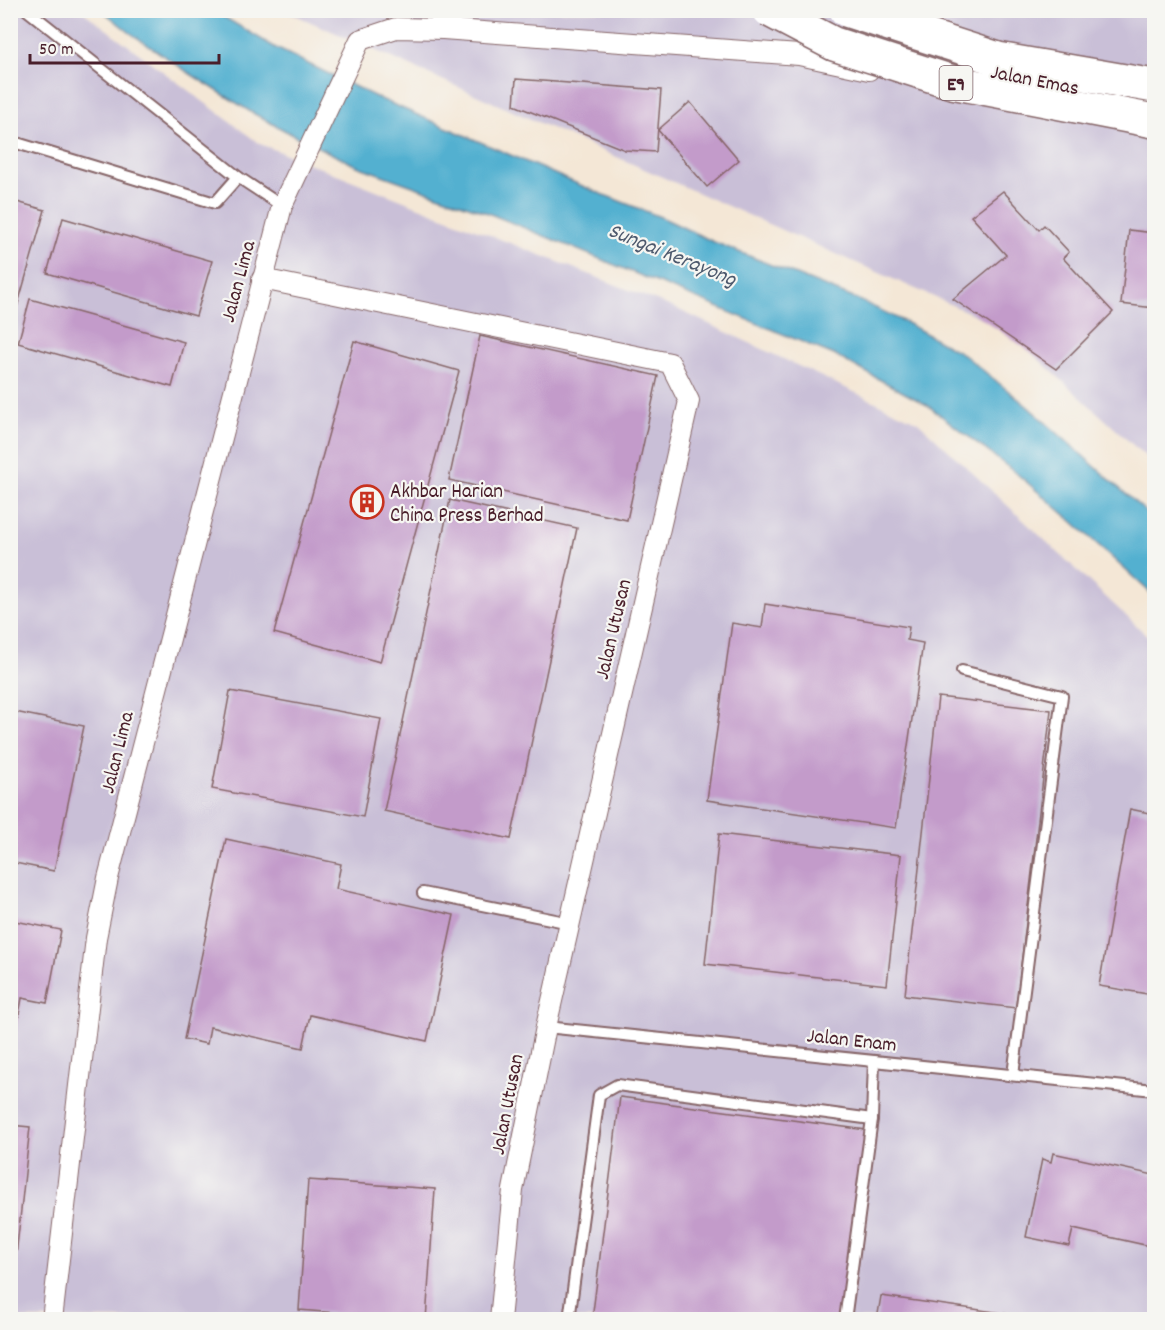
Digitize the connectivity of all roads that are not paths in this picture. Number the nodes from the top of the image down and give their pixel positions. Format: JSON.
{"nodes":[{"id":1,"x":27,"y":10,"type":"edge"},
{"id":2,"x":769,"y":10,"type":"edge"},
{"id":3,"x":846,"y":10,"type":"edge"},
{"id":4,"x":442,"y":20,"type":"edge"},
{"id":5,"x":902,"y":21,"type":"dead end"},
{"id":6,"x":360,"y":40,"type":"joint"},
{"id":7,"x":900,"y":41,"type":"junction"},
{"id":8,"x":799,"y":55,"type":"junction"},
{"id":9,"x":1155,"y":72,"type":"edge"},
{"id":10,"x":1155,"y":86,"type":"edge"},
{"id":11,"x":1155,"y":121,"type":"edge"},
{"id":12,"x":1155,"y":127,"type":"edge"},
{"id":13,"x":10,"y":141,"type":"edge"},
{"id":14,"x":238,"y":177,"type":"junction"},
{"id":15,"x":282,"y":206,"type":"junction"},
{"id":16,"x":262,"y":279,"type":"junction"},
{"id":17,"x":962,"y":671,"type":"dead end"},
{"id":18,"x":423,"y":893,"type":"dead end"},
{"id":19,"x":570,"y":923,"type":"junction"},
{"id":20,"x":546,"y":1027,"type":"junction"},
{"id":21,"x":874,"y":1061,"type":"junction"},
{"id":22,"x":1013,"y":1075,"type":"junction"},
{"id":23,"x":1155,"y":1090,"type":"edge"},
{"id":24,"x":872,"y":1119,"type":"junction"},
{"id":25,"x":52,"y":1320,"type":"edge"},
{"id":26,"x":500,"y":1320,"type":"edge"},
{"id":27,"x":569,"y":1320,"type":"edge"},
{"id":28,"x":846,"y":1320,"type":"edge"}],
"edges":[{"from":1,"to":14,"type":"lane"},
{"from":2,"to":11,"type":"highway","number":"E9","bridge":true},
{"from":3,"to":10,"type":"highway","number":"E9","bridge":true},
{"from":4,"to":6,"type":"street","name":"Jalan Emas"},
{"from":4,"to":8,"type":"street","name":"Jalan Emas"},
{"from":5,"to":7,"type":"lane"},
{"from":6,"to":15,"type":"street","name":"Jalan Lima"},
{"from":7,"to":8,"type":"street","name":"Jalan Emas"},
{"from":7,"to":9,"type":"street","name":"Jalan Emas"},
{"from":8,"to":12,"type":"street","name":"Jalan Emas"},
{"from":13,"to":14,"type":"lane"},
{"from":14,"to":15,"type":"lane"},
{"from":15,"to":16,"type":"street","name":"Jalan Lima"},
{"from":16,"to":19,"type":"street","name":"Jalan Utusan"},
{"from":16,"to":25,"type":"street","name":"Jalan Lima"},
{"from":17,"to":22,"type":"lane"},
{"from":18,"to":19,"type":"lane"},
{"from":19,"to":20,"type":"street","name":"Jalan Utusan"},
{"from":20,"to":21,"type":"lane","name":"Jalan Enam"},
{"from":20,"to":26,"type":"street","name":"Jalan Utusan"},
{"from":21,"to":22,"type":"lane","name":"Jalan Enam"},
{"from":21,"to":24,"type":"lane"},
{"from":22,"to":23,"type":"lane","name":"Jalan Enam"},
{"from":24,"to":27,"type":"lane"},
{"from":24,"to":28,"type":"lane"}]}
